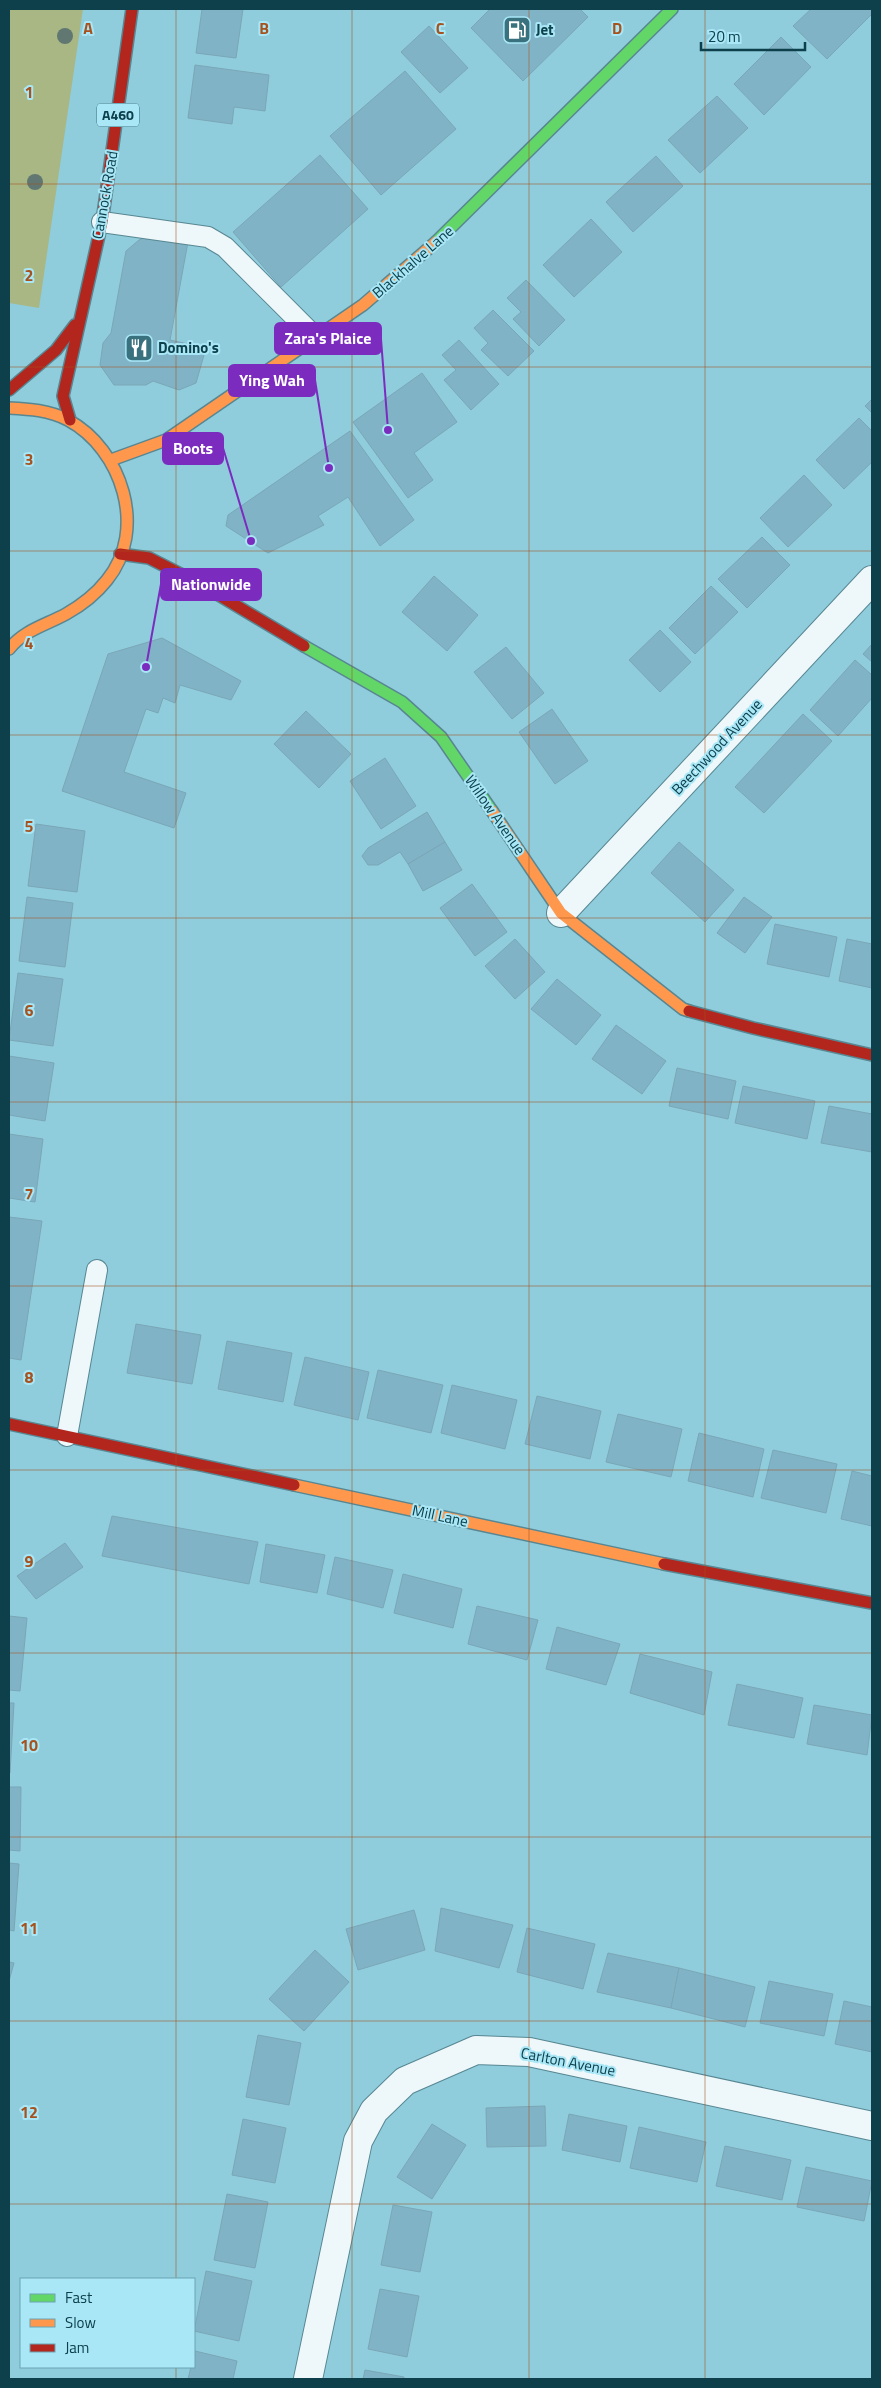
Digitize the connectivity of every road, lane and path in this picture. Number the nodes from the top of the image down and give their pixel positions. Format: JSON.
{"nodes":[{"id":1,"x":132,"y":9,"type":"edge"},
{"id":2,"x":672,"y":9,"type":"edge"},
{"id":3,"x":102,"y":222,"type":"junction"},
{"id":4,"x":78,"y":321,"type":"junction"},
{"id":5,"x":316,"y":338,"type":"junction"},
{"id":6,"x":9,"y":390,"type":"edge"},
{"id":7,"x":9,"y":408,"type":"edge"},
{"id":8,"x":70,"y":420,"type":"junction"},
{"id":9,"x":111,"y":460,"type":"junction"},
{"id":10,"x":120,"y":554,"type":"junction"},
{"id":11,"x":872,"y":580,"type":"edge"},
{"id":12,"x":42,"y":623,"type":"junction"},
{"id":13,"x":14,"y":626,"type":"dead end"},
{"id":14,"x":9,"y":649,"type":"edge"},
{"id":15,"x":561,"y":913,"type":"junction"},
{"id":16,"x":872,"y":1055,"type":"edge"},
{"id":17,"x":97,"y":1270,"type":"dead end"},
{"id":18,"x":9,"y":1424,"type":"edge"},
{"id":19,"x":67,"y":1436,"type":"junction"},
{"id":20,"x":872,"y":1603,"type":"edge"},
{"id":21,"x":872,"y":2126,"type":"edge"},
{"id":22,"x":308,"y":2379,"type":"edge"}],
"edges":[{"from":1,"to":3,"type":"main road","name":"Cannock Road","number":"A460"},
{"from":2,"to":5,"type":"main road","name":"Blackhalve Lane"},
{"from":3,"to":4,"type":"main road","name":"Cannock Road","number":"A460"},
{"from":3,"to":5,"type":"lane"},
{"from":4,"to":6,"type":"main road","name":"Cannock Road","number":"A460"},
{"from":4,"to":8,"type":"main road","name":"Cannock Road","number":"A460"},
{"from":5,"to":9,"type":"main road","name":"Blackhalve Lane"},
{"from":7,"to":8,"type":"main road"},
{"from":8,"to":9,"type":"main road"},
{"from":9,"to":10,"type":"main road"},
{"from":10,"to":12,"type":"main road"},
{"from":10,"to":15,"type":"main road","name":"Willow Avenue"},
{"from":11,"to":15,"type":"street","name":"Beechwood Avenue"},
{"from":12,"to":13,"type":"main road"},
{"from":12,"to":14,"type":"main road"},
{"from":15,"to":16,"type":"main road","name":"Willow Avenue"},
{"from":17,"to":19,"type":"lane"},
{"from":18,"to":19,"type":"main road","name":"Mill Lane"},
{"from":19,"to":20,"type":"main road","name":"Mill Lane"},
{"from":21,"to":22,"type":"street","name":"Carlton Avenue"}]}
